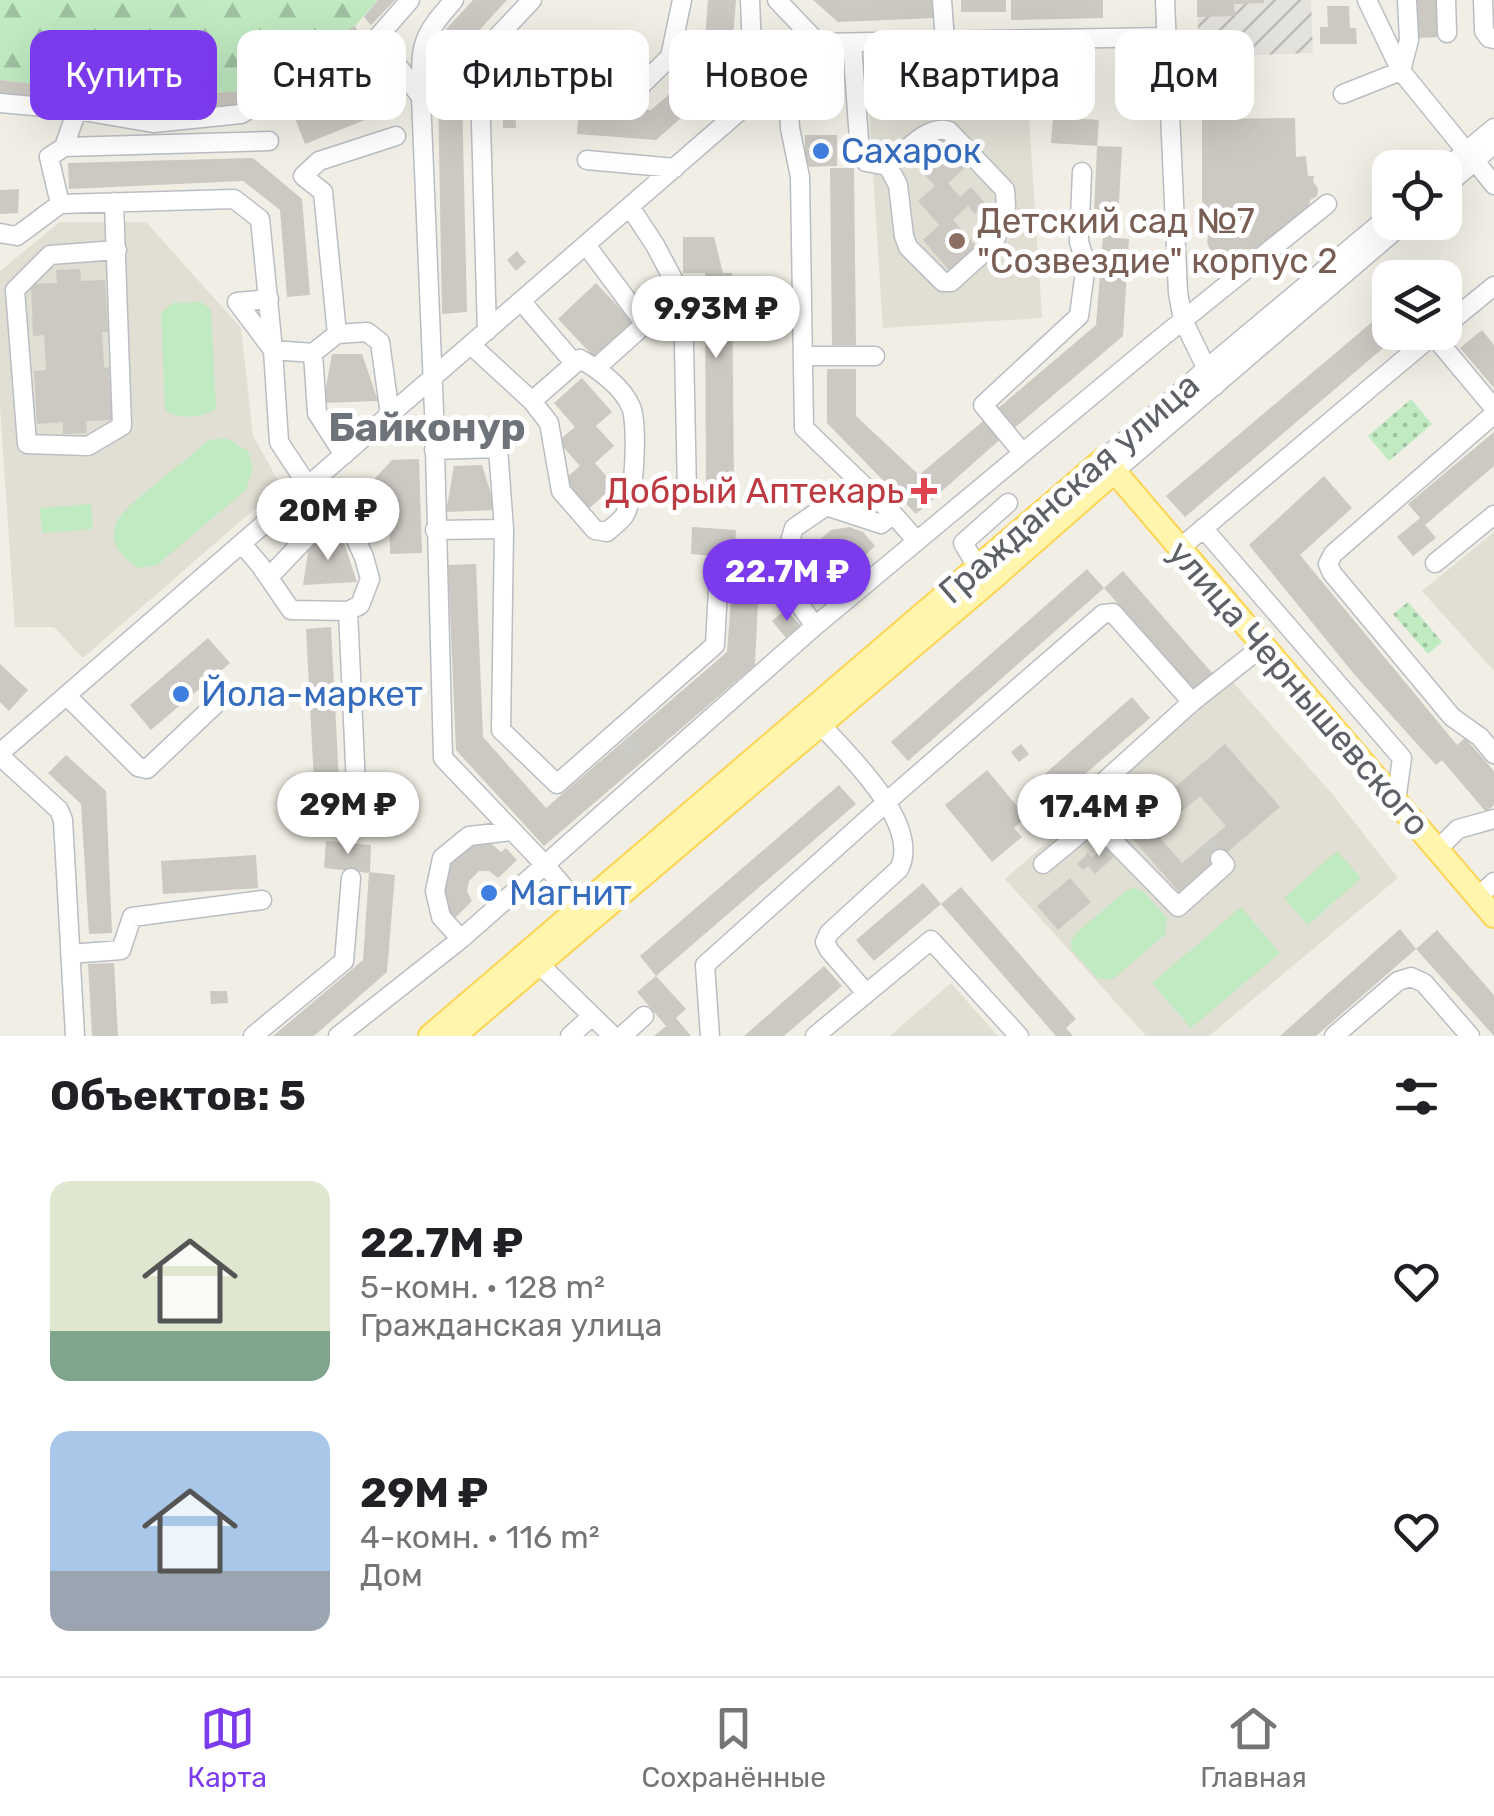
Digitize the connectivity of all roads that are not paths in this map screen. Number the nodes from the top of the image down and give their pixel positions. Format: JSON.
{"nodes":[{"id":1,"x":410,"y":0,"type":"edge"},
{"id":2,"x":454,"y":0,"type":"edge"},
{"id":3,"x":532,"y":0,"type":"edge"},
{"id":4,"x":682,"y":0,"type":"edge"},
{"id":5,"x":750,"y":0,"type":"edge"},
{"id":6,"x":777,"y":0,"type":"edge"},
{"id":7,"x":942,"y":0,"type":"edge"},
{"id":8,"x":1165,"y":0,"type":"edge"},
{"id":9,"x":1367,"y":0,"type":"edge"},
{"id":10,"x":1408,"y":0,"type":"edge"},
{"id":11,"x":1446,"y":0,"type":"edge"},
{"id":12,"x":1482,"y":0,"type":"edge"},
{"id":13,"x":384,"y":30,"type":"edge"},
{"id":14,"x":751,"y":30,"type":"edge"},
{"id":15,"x":806,"y":30,"type":"edge"},
{"id":16,"x":944,"y":30,"type":"edge"},
{"id":17,"x":1167,"y":30,"type":"edge"},
{"id":18,"x":1447,"y":32,"type":"dead end"},
{"id":19,"x":1494,"y":39,"type":"edge"},
{"id":20,"x":844,"y":42,"type":"edge"},
{"id":21,"x":852,"y":42,"type":"junction"},
{"id":22,"x":864,"y":42,"type":"edge"},
{"id":23,"x":1401,"y":70,"type":"junction"},
{"id":24,"x":406,"y":77,"type":"edge"},
{"id":25,"x":649,"y":78,"type":"edge"},
{"id":26,"x":1342,"y":94,"type":"dead end"},
{"id":27,"x":421,"y":97,"type":"junction"},
{"id":28,"x":0,"y":103,"type":"edge"},
{"id":29,"x":30,"y":106,"type":"edge"},
{"id":30,"x":73,"y":120,"type":"edge"},
{"id":31,"x":140,"y":120,"type":"edge"},
{"id":32,"x":175,"y":120,"type":"edge"},
{"id":33,"x":730,"y":120,"type":"edge"},
{"id":34,"x":790,"y":120,"type":"edge"},
{"id":35,"x":1171,"y":120,"type":"edge"},
{"id":36,"x":1494,"y":128,"type":"edge"},
{"id":37,"x":396,"y":136,"type":"dead end"},
{"id":38,"x":268,"y":141,"type":"dead end"},
{"id":39,"x":1494,"y":144,"type":"edge"},
{"id":40,"x":64,"y":147,"type":"junction"},
{"id":41,"x":1470,"y":156,"type":"junction"},
{"id":42,"x":586,"y":160,"type":"dead end"},
{"id":43,"x":1462,"y":160,"type":"edge"},
{"id":44,"x":888,"y":166,"type":"junction"},
{"id":45,"x":1462,"y":166,"type":"edge"},
{"id":46,"x":675,"y":168,"type":"junction"},
{"id":47,"x":1082,"y":172,"type":"dead end"},
{"id":48,"x":1494,"y":185,"type":"edge"},
{"id":49,"x":114,"y":202,"type":"junction"},
{"id":50,"x":60,"y":204,"type":"junction"},
{"id":51,"x":1328,"y":204,"type":"dead end"},
{"id":52,"x":630,"y":207,"type":"junction"},
{"id":53,"x":1372,"y":231,"type":"edge"},
{"id":54,"x":0,"y":233,"type":"edge"},
{"id":55,"x":1382,"y":240,"type":"edge"},
{"id":56,"x":586,"y":245,"type":"junction"},
{"id":57,"x":117,"y":250,"type":"junction"},
{"id":58,"x":1490,"y":297,"type":"edge"},
{"id":59,"x":269,"y":298,"type":"junction"},
{"id":60,"x":521,"y":301,"type":"junction"},
{"id":61,"x":1462,"y":315,"type":"edge"},
{"id":62,"x":1183,"y":320,"type":"junction"},
{"id":63,"x":486,"y":331,"type":"junction"},
{"id":64,"x":337,"y":334,"type":"junction"},
{"id":65,"x":471,"y":345,"type":"junction"},
{"id":66,"x":273,"y":350,"type":"junction"},
{"id":67,"x":1415,"y":350,"type":"edge"},
{"id":68,"x":1451,"y":350,"type":"edge"},
{"id":69,"x":313,"y":353,"type":"junction"},
{"id":70,"x":803,"y":356,"type":"junction"},
{"id":71,"x":875,"y":356,"type":"dead end"},
{"id":72,"x":575,"y":364,"type":"junction"},
{"id":73,"x":596,"y":368,"type":"junction"},
{"id":74,"x":432,"y":378,"type":"junction"},
{"id":75,"x":1210,"y":378,"type":"junction"},
{"id":76,"x":532,"y":401,"type":"junction"},
{"id":77,"x":1494,"y":411,"type":"edge"},
{"id":78,"x":390,"y":415,"type":"junction"},
{"id":79,"x":434,"y":450,"type":"junction"},
{"id":80,"x":1022,"y":452,"type":"junction"},
{"id":81,"x":344,"y":455,"type":"junction"},
{"id":82,"x":1109,"y":465,"type":"junction"},
{"id":83,"x":308,"y":486,"type":"junction"},
{"id":84,"x":688,"y":492,"type":"dead end"},
{"id":85,"x":1008,"y":502,"type":"dead end"},
{"id":86,"x":893,"y":514,"type":"junction"},
{"id":87,"x":1494,"y":515,"type":"edge"},
{"id":88,"x":504,"y":528,"type":"junction"},
{"id":89,"x":1203,"y":528,"type":"junction"},
{"id":90,"x":436,"y":530,"type":"junction"},
{"id":91,"x":916,"y":541,"type":"junction"},
{"id":92,"x":242,"y":544,"type":"junction"},
{"id":93,"x":1180,"y":548,"type":"junction"},
{"id":94,"x":1435,"y":563,"type":"dead end"},
{"id":95,"x":978,"y":568,"type":"junction"},
{"id":96,"x":719,"y":570,"type":"dead end"},
{"id":97,"x":269,"y":577,"type":"junction"},
{"id":98,"x":348,"y":611,"type":"junction"},
{"id":99,"x":815,"y":626,"type":"junction"},
{"id":100,"x":1263,"y":646,"type":"junction"},
{"id":101,"x":66,"y":696,"type":"junction"},
{"id":102,"x":220,"y":700,"type":"dead end"},
{"id":103,"x":1192,"y":702,"type":"junction"},
{"id":104,"x":814,"y":718,"type":"junction"},
{"id":105,"x":3,"y":746,"type":"edge"},
{"id":106,"x":1494,"y":754,"type":"edge"},
{"id":107,"x":356,"y":786,"type":"dead end"},
{"id":108,"x":1396,"y":801,"type":"junction"},
{"id":109,"x":886,"y":802,"type":"junction"},
{"id":110,"x":1494,"y":819,"type":"edge"},
{"id":111,"x":1095,"y":821,"type":"junction"},
{"id":112,"x":512,"y":831,"type":"junction"},
{"id":113,"x":1437,"y":850,"type":"junction"},
{"id":114,"x":1220,"y":859,"type":"dead end"},
{"id":115,"x":1043,"y":864,"type":"dead end"},
{"id":116,"x":546,"y":866,"type":"junction"},
{"id":117,"x":352,"y":878,"type":"dead end"},
{"id":118,"x":1486,"y":889,"type":"edge"},
{"id":119,"x":262,"y":900,"type":"dead end"},
{"id":120,"x":581,"y":907,"type":"junction"},
{"id":121,"x":1494,"y":916,"type":"edge"},
{"id":122,"x":461,"y":939,"type":"junction"},
{"id":123,"x":70,"y":954,"type":"junction"},
{"id":124,"x":539,"y":964,"type":"junction"},
{"id":125,"x":866,"y":994,"type":"junction"},
{"id":126,"x":592,"y":1016,"type":"junction"},
{"id":127,"x":644,"y":1016,"type":"dead end"},
{"id":128,"x":75,"y":1036,"type":"edge"},
{"id":129,"x":254,"y":1036,"type":"edge"},
{"id":130,"x":338,"y":1036,"type":"edge"},
{"id":131,"x":430,"y":1036,"type":"edge"},
{"id":132,"x":454,"y":1036,"type":"edge"},
{"id":133,"x":570,"y":1036,"type":"edge"},
{"id":134,"x":612,"y":1036,"type":"edge"},
{"id":135,"x":622,"y":1036,"type":"edge"},
{"id":136,"x":710,"y":1036,"type":"edge"},
{"id":137,"x":816,"y":1036,"type":"edge"},
{"id":138,"x":1018,"y":1036,"type":"edge"},
{"id":139,"x":1334,"y":1036,"type":"edge"},
{"id":140,"x":1470,"y":1036,"type":"edge"}],
"edges":[{"from":1,"to":13,"type":"street"},
{"from":2,"to":27,"type":"street"},
{"from":3,"to":63,"type":"street"},
{"from":4,"to":25,"type":"street"},
{"from":5,"to":14,"type":"street"},
{"from":6,"to":15,"type":"street"},
{"from":7,"to":16,"type":"street"},
{"from":8,"to":17,"type":"street"},
{"from":9,"to":23,"type":"street"},
{"from":10,"to":23,"type":"street"},
{"from":11,"to":18,"type":"street"},
{"from":12,"to":19,"type":"street"},
{"from":20,"to":21,"type":"street"},
{"from":21,"to":22,"type":"street"},
{"from":21,"to":44,"type":"street"},
{"from":23,"to":26,"type":"street"},
{"from":23,"to":41,"type":"street"},
{"from":24,"to":27,"type":"street"},
{"from":27,"to":74,"type":"street"},
{"from":28,"to":29,"type":"street"},
{"from":30,"to":40,"type":"street"},
{"from":31,"to":32,"type":"street"},
{"from":33,"to":46,"type":"street"},
{"from":34,"to":70,"type":"street"},
{"from":35,"to":62,"type":"street"},
{"from":36,"to":41,"type":"street"},
{"from":37,"to":64,"type":"street"},
{"from":38,"to":40,"type":"street"},
{"from":39,"to":41,"type":"street"},
{"from":40,"to":50,"type":"street"},
{"from":41,"to":43,"type":"street"},
{"from":41,"to":45,"type":"street"},
{"from":41,"to":48,"type":"street"},
{"from":42,"to":46,"type":"street"},
{"from":44,"to":44,"type":"street"},
{"from":46,"to":52,"type":"street"},
{"from":47,"to":80,"type":"street"},
{"from":49,"to":50,"type":"street"},
{"from":49,"to":57,"type":"street"},
{"from":49,"to":59,"type":"street"},
{"from":50,"to":54,"type":"street"},
{"from":51,"to":62,"type":"street"},
{"from":52,"to":56,"type":"street"},
{"from":52,"to":84,"type":"street"},
{"from":53,"to":75,"type":"street","name":"Гражданская улица"},
{"from":55,"to":75,"type":"street","name":"Гражданская улица"},
{"from":56,"to":60,"type":"street"},
{"from":56,"to":73,"type":"street"},
{"from":57,"to":57,"type":"street"},
{"from":58,"to":61,"type":"street"},
{"from":59,"to":66,"type":"street"},
{"from":59,"to":66,"type":"street"},
{"from":60,"to":63,"type":"street"},
{"from":60,"to":72,"type":"street"},
{"from":62,"to":75,"type":"street"},
{"from":62,"to":80,"type":"street"},
{"from":63,"to":65,"type":"street"},
{"from":64,"to":69,"type":"street"},
{"from":64,"to":78,"type":"street"},
{"from":65,"to":74,"type":"street"},
{"from":65,"to":76,"type":"street"},
{"from":66,"to":69,"type":"street"},
{"from":66,"to":83,"type":"street"},
{"from":67,"to":89,"type":"street"},
{"from":68,"to":77,"type":"street"},
{"from":69,"to":81,"type":"street"},
{"from":70,"to":71,"type":"street"},
{"from":70,"to":86,"type":"street"},
{"from":72,"to":73,"type":"street"},
{"from":72,"to":76,"type":"street"},
{"from":73,"to":76,"type":"street"},
{"from":74,"to":78,"type":"street"},
{"from":74,"to":79,"type":"street"},
{"from":75,"to":82,"type":"street","name":"Гражданская улица"},
{"from":77,"to":106,"type":"street"},
{"from":78,"to":81,"type":"street"},
{"from":79,"to":88,"type":"street"},
{"from":79,"to":90,"type":"street"},
{"from":80,"to":91,"type":"street"},
{"from":81,"to":83,"type":"street"},
{"from":82,"to":93,"type":"main road","name":"улица Чернышевского"},
{"from":82,"to":95,"type":"main road","name":"Гражданская улица"},
{"from":82,"to":104,"type":"main road","name":"Гражданская улица"},
{"from":83,"to":92,"type":"street"},
{"from":85,"to":95,"type":"street"},
{"from":86,"to":91,"type":"street"},
{"from":86,"to":99,"type":"street"},
{"from":87,"to":94,"type":"street"},
{"from":88,"to":90,"type":"street"},
{"from":88,"to":96,"type":"street"},
{"from":89,"to":93,"type":"street"},
{"from":89,"to":108,"type":"street"},
{"from":90,"to":112,"type":"street"},
{"from":91,"to":99,"type":"street"},
{"from":92,"to":97,"type":"street"},
{"from":92,"to":101,"type":"street"},
{"from":93,"to":100,"type":"main road","name":"улица Чернышевского"},
{"from":95,"to":104,"type":"main road","name":"Гражданская улица"},
{"from":97,"to":98,"type":"street"},
{"from":97,"to":98,"type":"street"},
{"from":98,"to":107,"type":"street"},
{"from":99,"to":116,"type":"street"},
{"from":100,"to":103,"type":"street"},
{"from":100,"to":108,"type":"main road","name":"улица Чернышевского"},
{"from":101,"to":102,"type":"street"},
{"from":101,"to":105,"type":"street"},
{"from":103,"to":109,"type":"street"},
{"from":103,"to":111,"type":"street"},
{"from":104,"to":109,"type":"street"},
{"from":104,"to":120,"type":"main road","name":"Гражданская улица"},
{"from":104,"to":124,"type":"main road","name":"Гражданская улица"},
{"from":105,"to":123,"type":"street"},
{"from":108,"to":113,"type":"main road","name":"улица Чернышевского"},
{"from":109,"to":125,"type":"street"},
{"from":109,"to":136,"type":"street"},
{"from":110,"to":113,"type":"street"},
{"from":111,"to":114,"type":"street"},
{"from":111,"to":115,"type":"street"},
{"from":112,"to":116,"type":"street"},
{"from":112,"to":122,"type":"street"},
{"from":113,"to":118,"type":"main road","name":"улица Чернышевского"},
{"from":116,"to":120,"type":"street"},
{"from":116,"to":122,"type":"street"},
{"from":117,"to":129,"type":"street"},
{"from":118,"to":121,"type":"main road","name":"улица Чернышевского"},
{"from":119,"to":123,"type":"street"},
{"from":120,"to":131,"type":"main road","name":"Гражданская улица"},
{"from":122,"to":130,"type":"street"},
{"from":123,"to":128,"type":"street"},
{"from":124,"to":126,"type":"street"},
{"from":124,"to":132,"type":"main road","name":"Гражданская улица"},
{"from":125,"to":137,"type":"street"},
{"from":125,"to":138,"type":"street"},
{"from":126,"to":133,"type":"street"},
{"from":126,"to":134,"type":"street"},
{"from":127,"to":135,"type":"street"},
{"from":139,"to":140,"type":"street"}]}
